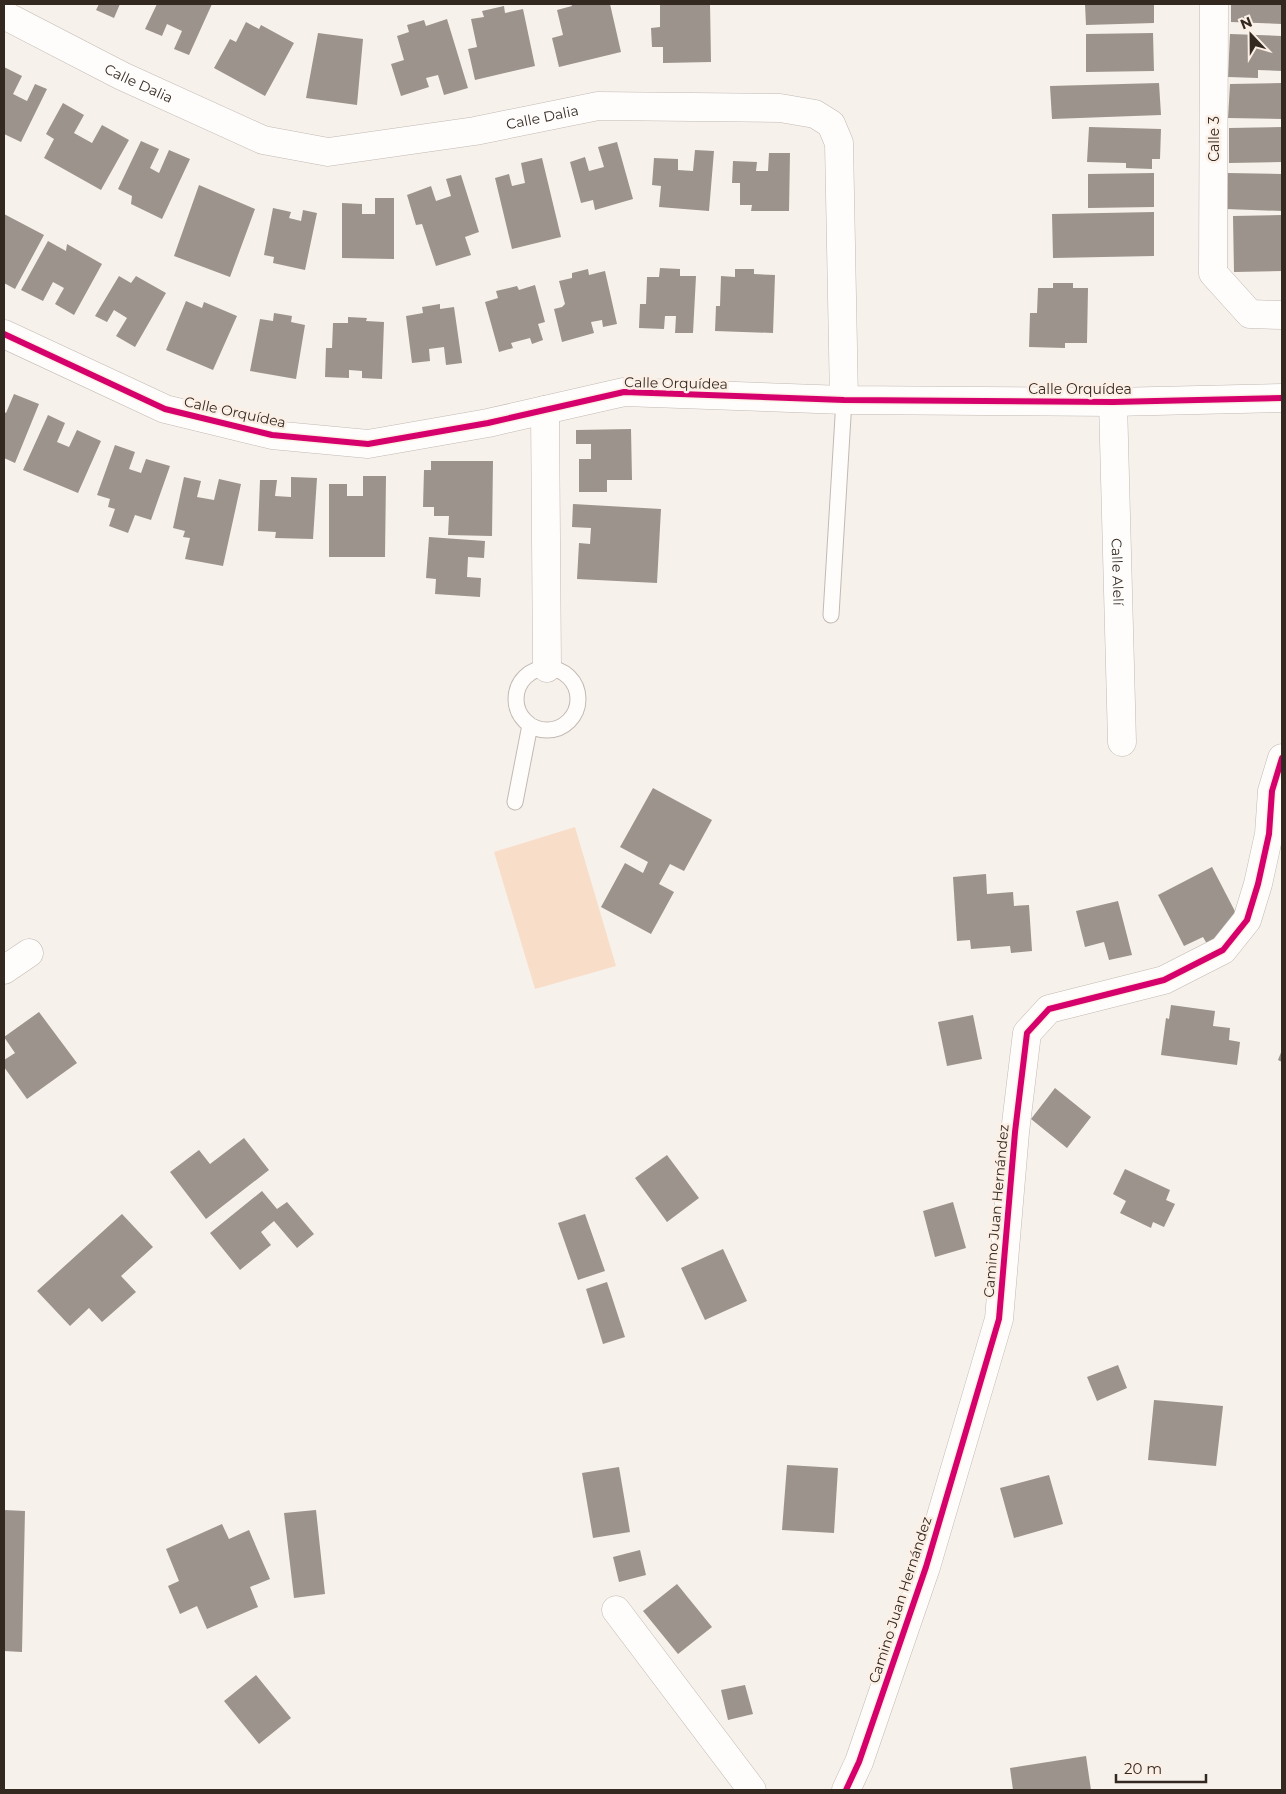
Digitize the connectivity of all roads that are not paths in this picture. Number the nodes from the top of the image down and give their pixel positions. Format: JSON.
{"nodes":[{"id":1,"x":1214,"y":4,"type":"edge"},
{"id":2,"x":4,"y":15,"type":"edge"},
{"id":3,"x":1282,"y":315,"type":"edge"},
{"id":4,"x":4,"y":334,"type":"edge"},
{"id":5,"x":1282,"y":398,"type":"edge"},
{"id":6,"x":844,"y":400,"type":"junction"},
{"id":7,"x":1113,"y":402,"type":"junction"},
{"id":8,"x":545,"y":410,"type":"junction"},
{"id":9,"x":831,"y":615,"type":"dead end"},
{"id":10,"x":547,"y":668,"type":"junction"},
{"id":11,"x":530,"y":725,"type":"junction"},
{"id":12,"x":1122,"y":742,"type":"dead end"},
{"id":13,"x":1282,"y":758,"type":"edge"},
{"id":14,"x":515,"y":802,"type":"dead end"},
{"id":15,"x":30,"y":953,"type":"dead end"},
{"id":16,"x":4,"y":970,"type":"edge"},
{"id":17,"x":616,"y":1610,"type":"dead end"},
{"id":18,"x":752,"y":1790,"type":"edge"},
{"id":19,"x":846,"y":1790,"type":"edge"}],
"edges":[{"from":1,"to":3,"type":"street","name":"Calle 3"},
{"from":2,"to":6,"type":"street","name":"Calle Dalia"},
{"from":4,"to":8,"type":"street","name":"Calle Orquídea"},
{"from":5,"to":7,"type":"street","name":"Calle Orquídea"},
{"from":6,"to":7,"type":"street","name":"Calle Orquídea"},
{"from":6,"to":8,"type":"street","name":"Calle Orquídea"},
{"from":6,"to":9,"type":"lane"},
{"from":7,"to":12,"type":"street","name":"Calle Alelí"},
{"from":8,"to":10,"type":"street"},
{"from":10,"to":11,"type":"lane"},
{"from":10,"to":11,"type":"lane"},
{"from":11,"to":14,"type":"lane"},
{"from":13,"to":19,"type":"street","name":"Camino Juan Hernández"},
{"from":15,"to":16,"type":"street"},
{"from":17,"to":18,"type":"street"}]}
